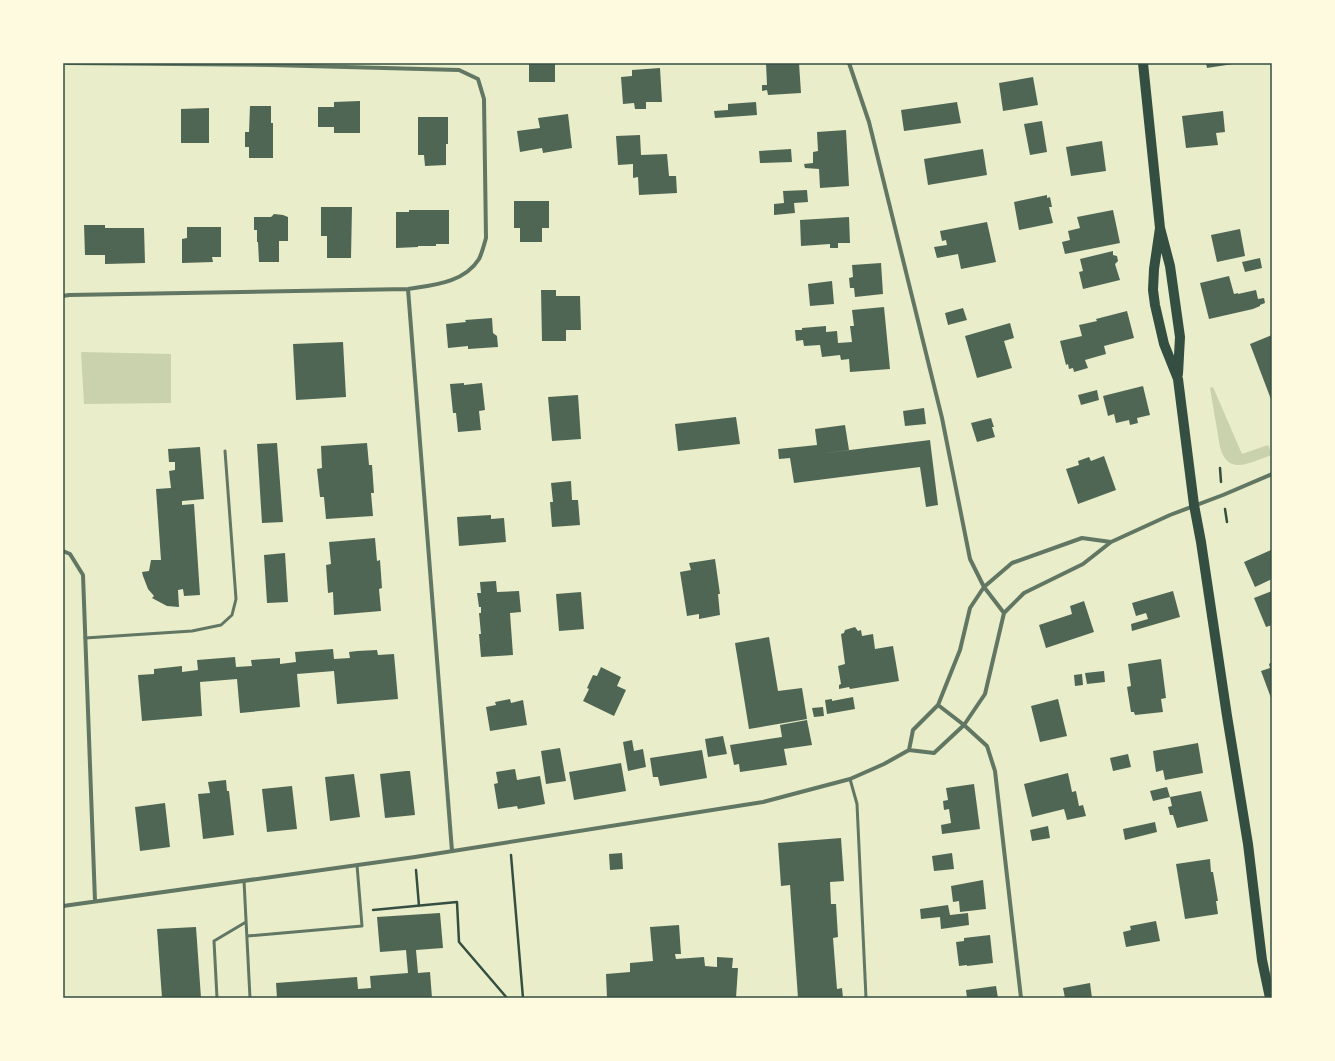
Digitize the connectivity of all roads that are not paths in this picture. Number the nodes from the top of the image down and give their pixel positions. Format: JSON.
{"nodes":[{"id":1,"x":67,"y":63,"type":"edge"},
{"id":2,"x":849,"y":63,"type":"edge"},
{"id":3,"x":1143,"y":63,"type":"edge"},
{"id":4,"x":271,"y":64,"type":"edge"},
{"id":5,"x":1160,"y":228,"type":"junction"},
{"id":6,"x":408,"y":289,"type":"junction"},
{"id":7,"x":63,"y":296,"type":"edge"},
{"id":8,"x":1178,"y":379,"type":"junction"},
{"id":9,"x":224,"y":451,"type":"dead end"},
{"id":10,"x":1272,"y":474,"type":"edge"},
{"id":11,"x":1194,"y":505,"type":"junction"},
{"id":12,"x":1111,"y":542,"type":"junction"},
{"id":13,"x":63,"y":551,"type":"edge"},
{"id":14,"x":984,"y":587,"type":"junction"},
{"id":15,"x":1004,"y":613,"type":"junction"},
{"id":16,"x":85,"y":638,"type":"junction"},
{"id":17,"x":938,"y":705,"type":"junction"},
{"id":18,"x":964,"y":725,"type":"junction"},
{"id":19,"x":909,"y":750,"type":"junction"},
{"id":20,"x":850,"y":779,"type":"junction"},
{"id":21,"x":452,"y":851,"type":"junction"},
{"id":22,"x":357,"y":865,"type":"junction"},
{"id":23,"x":244,"y":881,"type":"junction"},
{"id":24,"x":95,"y":901,"type":"junction"},
{"id":25,"x":63,"y":906,"type":"edge"},
{"id":26,"x":246,"y":922,"type":"junction"},
{"id":27,"x":247,"y":936,"type":"junction"},
{"id":28,"x":217,"y":998,"type":"edge"},
{"id":29,"x":250,"y":998,"type":"edge"},
{"id":30,"x":866,"y":998,"type":"edge"},
{"id":31,"x":1021,"y":998,"type":"edge"},
{"id":32,"x":1270,"y":998,"type":"edge"}],
"edges":[{"from":1,"to":4,"type":"street"},
{"from":2,"to":14,"type":"street"},
{"from":3,"to":5,"type":"main road"},
{"from":4,"to":6,"type":"street"},
{"from":5,"to":8,"type":"main road"},
{"from":5,"to":8,"type":"main road"},
{"from":6,"to":7,"type":"street"},
{"from":6,"to":21,"type":"street"},
{"from":8,"to":11,"type":"main road"},
{"from":9,"to":16,"type":"lane"},
{"from":10,"to":11,"type":"street"},
{"from":11,"to":12,"type":"street"},
{"from":11,"to":32,"type":"main road"},
{"from":12,"to":14,"type":"street"},
{"from":12,"to":15,"type":"street"},
{"from":13,"to":16,"type":"street"},
{"from":14,"to":15,"type":"street"},
{"from":14,"to":17,"type":"street"},
{"from":15,"to":18,"type":"street"},
{"from":16,"to":24,"type":"street"},
{"from":17,"to":18,"type":"street"},
{"from":17,"to":19,"type":"street"},
{"from":18,"to":19,"type":"street"},
{"from":18,"to":31,"type":"street"},
{"from":19,"to":20,"type":"street"},
{"from":20,"to":21,"type":"street"},
{"from":20,"to":30,"type":"lane"},
{"from":21,"to":22,"type":"street"},
{"from":22,"to":23,"type":"street"},
{"from":22,"to":27,"type":"lane"},
{"from":23,"to":24,"type":"street"},
{"from":23,"to":26,"type":"lane"},
{"from":24,"to":25,"type":"street"},
{"from":26,"to":27,"type":"lane"},
{"from":26,"to":28,"type":"lane"},
{"from":27,"to":29,"type":"lane"}]}
